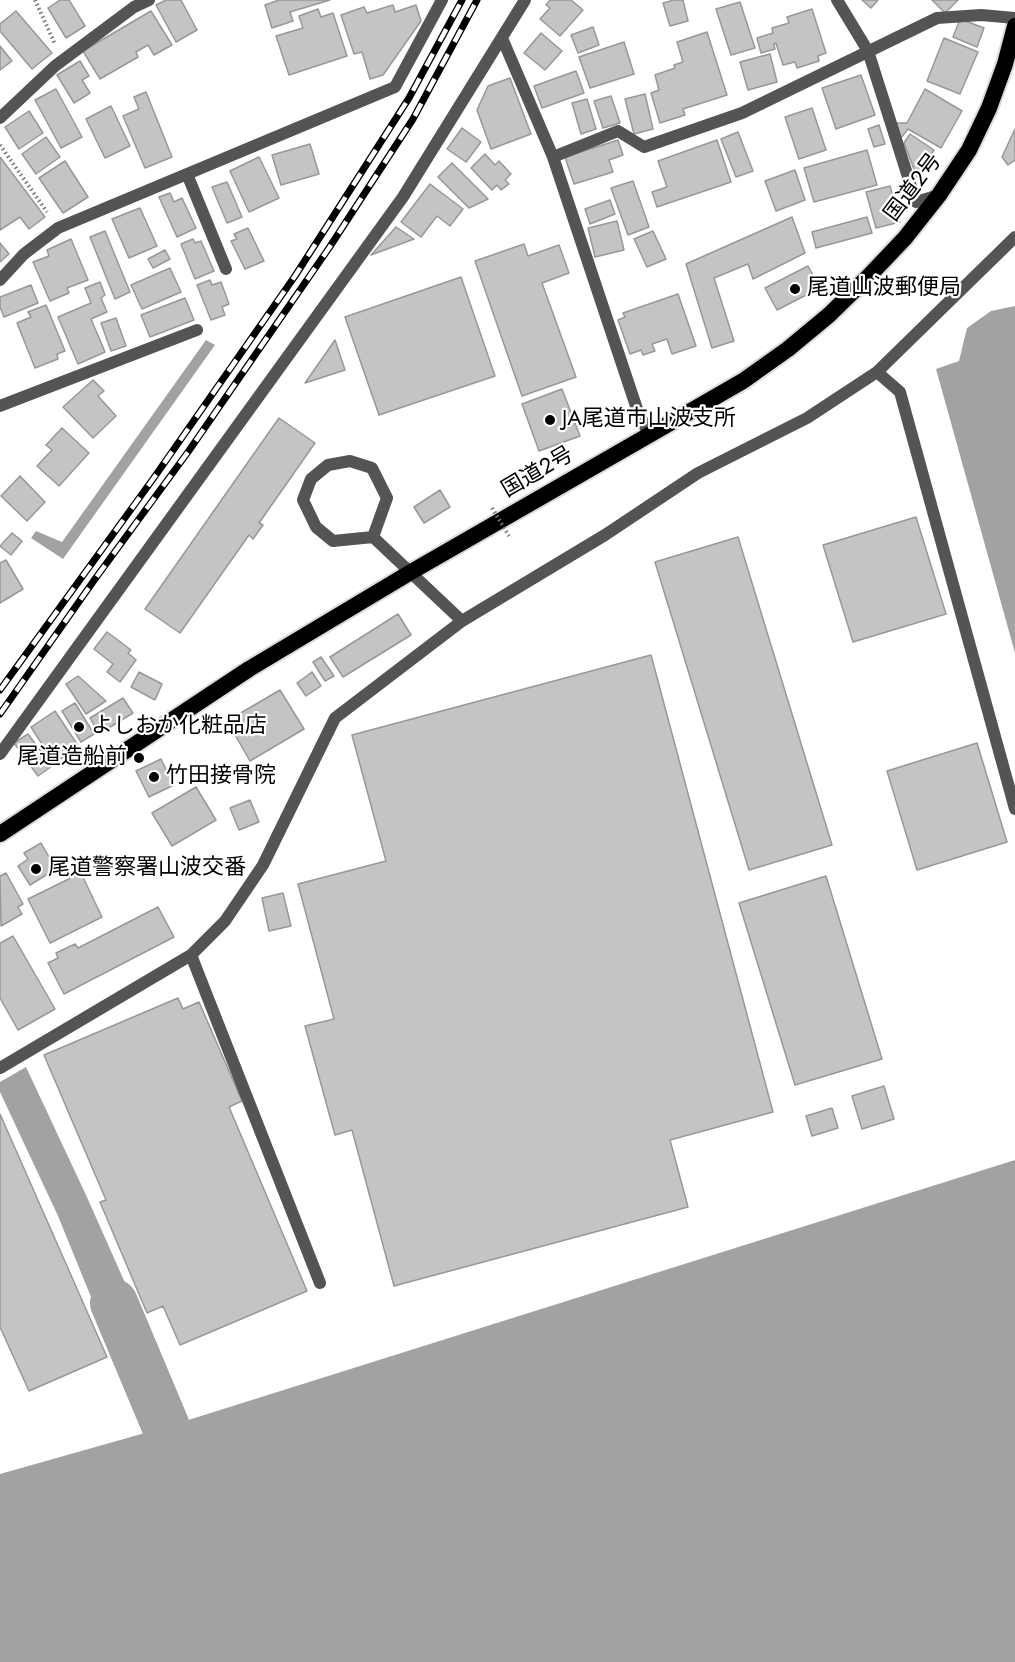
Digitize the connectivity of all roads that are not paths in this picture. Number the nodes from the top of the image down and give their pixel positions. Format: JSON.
{"nodes":[{"id":1,"x":149,"y":0,"type":"edge"},
{"id":2,"x":442,"y":0,"type":"edge"},
{"id":3,"x":525,"y":0,"type":"edge"},
{"id":4,"x":837,"y":0,"type":"edge"},
{"id":5,"x":1015,"y":18,"type":"edge"},
{"id":6,"x":1015,"y":26,"type":"edge"},
{"id":7,"x":502,"y":38,"type":"junction"},
{"id":8,"x":868,"y":51,"type":"junction"},
{"id":9,"x":0,"y":118,"type":"edge"},
{"id":10,"x":553,"y":157,"type":"junction"},
{"id":11,"x":187,"y":174,"type":"junction"},
{"id":12,"x":939,"y":195,"type":"junction"},
{"id":13,"x":1015,"y":237,"type":"edge"},
{"id":14,"x":226,"y":269,"type":"dead end"},
{"id":15,"x":0,"y":280,"type":"edge"},
{"id":16,"x":197,"y":330,"type":"dead end"},
{"id":17,"x":877,"y":372,"type":"junction"},
{"id":18,"x":0,"y":406,"type":"edge"},
{"id":19,"x":650,"y":435,"type":"junction"},
{"id":20,"x":372,"y":537,"type":"junction"},
{"id":21,"x":411,"y":572,"type":"junction"},
{"id":22,"x":462,"y":621,"type":"junction"},
{"id":23,"x":0,"y":754,"type":"edge"},
{"id":24,"x":1015,"y":809,"type":"edge"},
{"id":25,"x":0,"y":834,"type":"edge"},
{"id":26,"x":191,"y":956,"type":"junction"},
{"id":27,"x":0,"y":1068,"type":"edge"},
{"id":28,"x":320,"y":1283,"type":"dead end"}],
"edges":[{"from":1,"to":9,"type":"street"},
{"from":2,"to":11,"type":"street"},
{"from":3,"to":7,"type":"street"},
{"from":4,"to":8,"type":"street"},
{"from":5,"to":8,"type":"street"},
{"from":6,"to":12,"type":"highway","name":"国道2号"},
{"from":7,"to":10,"type":"street"},
{"from":7,"to":23,"type":"street"},
{"from":8,"to":10,"type":"street"},
{"from":8,"to":12,"type":"street"},
{"from":10,"to":19,"type":"street"},
{"from":11,"to":14,"type":"street"},
{"from":11,"to":15,"type":"street"},
{"from":12,"to":19,"type":"highway","name":"国道2号"},
{"from":13,"to":17,"type":"street"},
{"from":16,"to":18,"type":"street"},
{"from":17,"to":22,"type":"street"},
{"from":17,"to":24,"type":"street"},
{"from":19,"to":21,"type":"highway","name":"国道2号"},
{"from":20,"to":20,"type":"street"},
{"from":20,"to":21,"type":"street"},
{"from":21,"to":22,"type":"street"},
{"from":21,"to":25,"type":"highway","name":"国道2号"},
{"from":22,"to":26,"type":"street"},
{"from":26,"to":27,"type":"street"},
{"from":26,"to":28,"type":"street"}]}
